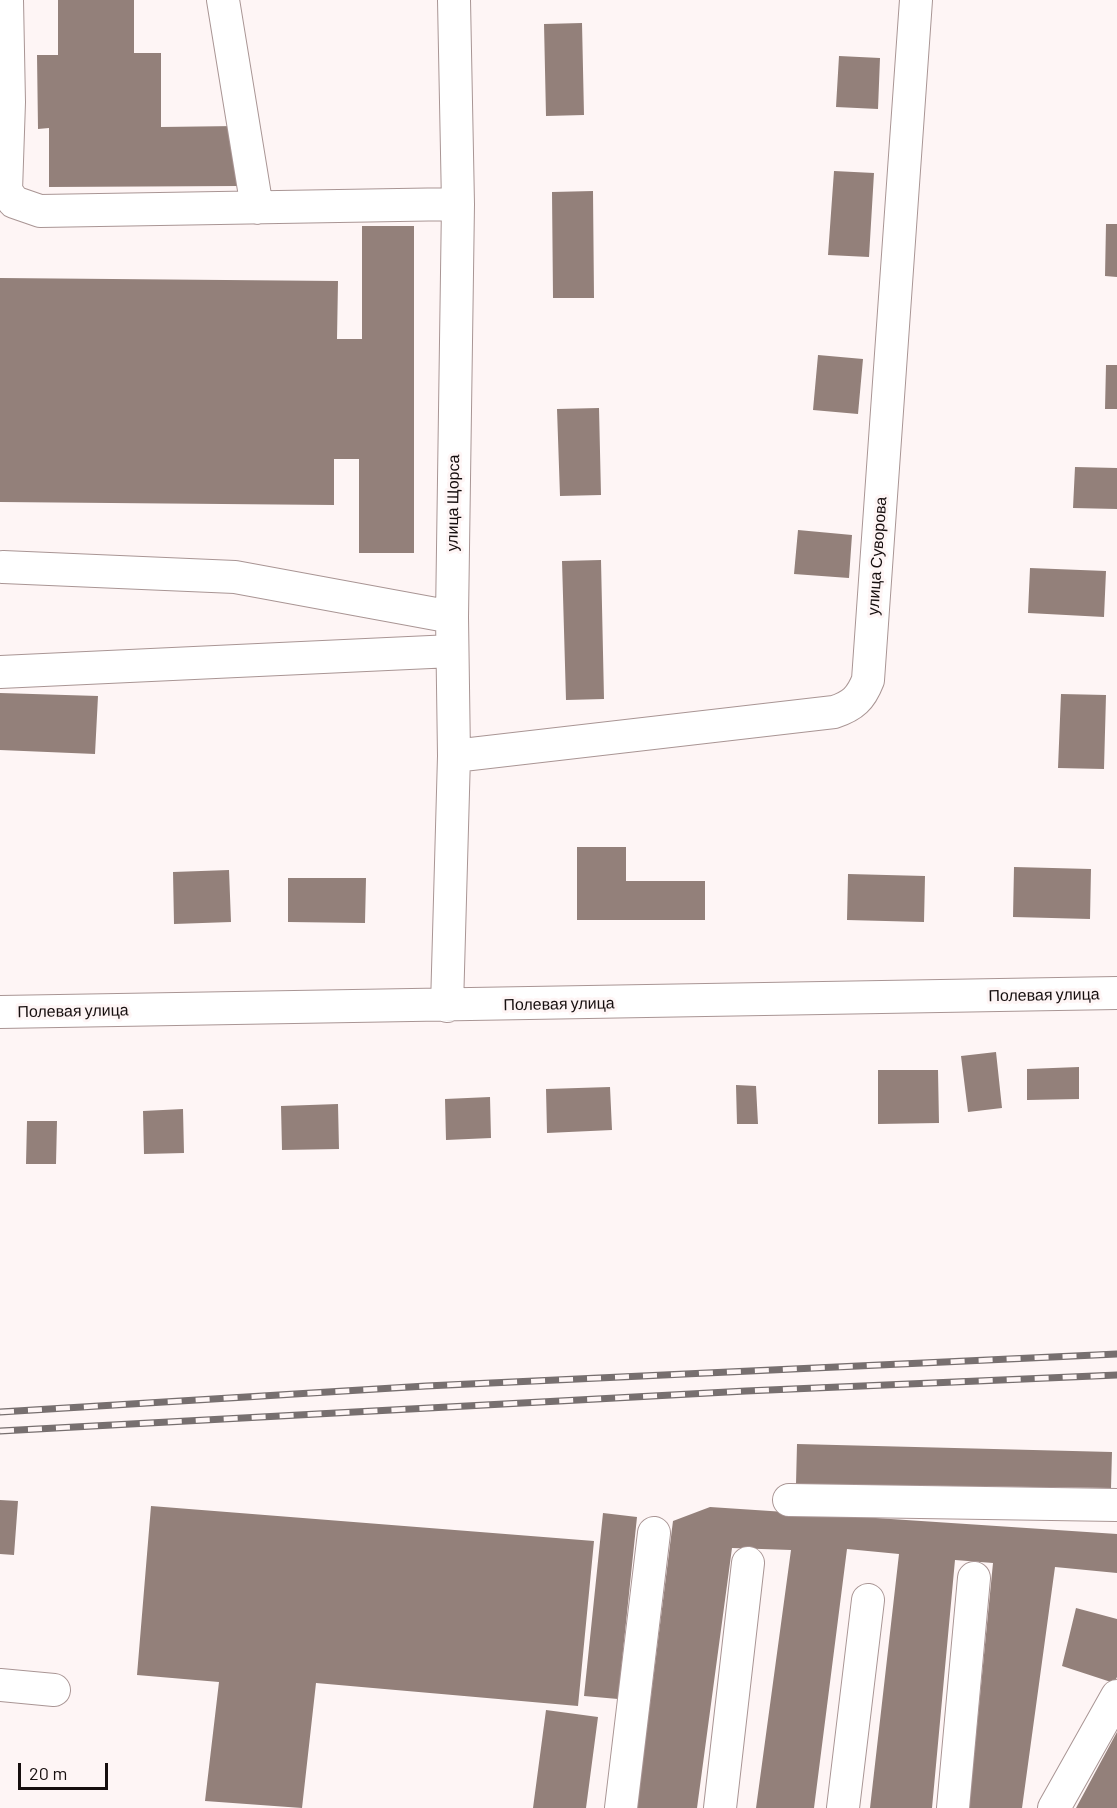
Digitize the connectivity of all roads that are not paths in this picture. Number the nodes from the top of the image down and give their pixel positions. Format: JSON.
{"nodes":[{"id":1,"x":7,"y":0,"type":"edge"},
{"id":2,"x":223,"y":0,"type":"edge"},
{"id":3,"x":454,"y":0,"type":"edge"},
{"id":4,"x":916,"y":0,"type":"edge"},
{"id":5,"x":4,"y":102,"type":"edge"},
{"id":6,"x":3,"y":191,"type":"edge"},
{"id":7,"x":458,"y":204,"type":"junction"},
{"id":8,"x":256,"y":208,"type":"junction"},
{"id":9,"x":3,"y":567,"type":"dead end"},
{"id":10,"x":452,"y":617,"type":"junction"},
{"id":11,"x":452,"y":651,"type":"junction"},
{"id":12,"x":0,"y":672,"type":"edge"},
{"id":13,"x":454,"y":756,"type":"junction"},
{"id":14,"x":1117,"y":993,"type":"edge"},
{"id":15,"x":447,"y":1006,"type":"junction"},
{"id":16,"x":0,"y":1012,"type":"edge"},
{"id":17,"x":789,"y":1500,"type":"dead end"},
{"id":18,"x":1117,"y":1504,"type":"edge"},
{"id":19,"x":654,"y":1533,"type":"dead end"},
{"id":20,"x":748,"y":1563,"type":"dead end"},
{"id":21,"x":974,"y":1578,"type":"dead end"},
{"id":22,"x":868,"y":1600,"type":"dead end"},
{"id":23,"x":0,"y":1685,"type":"edge"},
{"id":24,"x":54,"y":1690,"type":"dead end"},
{"id":25,"x":1117,"y":1696,"type":"edge"},
{"id":26,"x":621,"y":1808,"type":"edge"},
{"id":27,"x":720,"y":1808,"type":"edge"},
{"id":28,"x":843,"y":1808,"type":"edge"},
{"id":29,"x":953,"y":1808,"type":"edge"},
{"id":30,"x":1054,"y":1808,"type":"edge"}],
"edges":[{"from":1,"to":5,"type":"street"},
{"from":2,"to":8,"type":"street"},
{"from":3,"to":7,"type":"street","name":"улица Щорса"},
{"from":4,"to":13,"type":"street","name":"улица Суворова"},
{"from":5,"to":6,"type":"street"},
{"from":6,"to":8,"type":"street"},
{"from":7,"to":8,"type":"street"},
{"from":7,"to":10,"type":"street","name":"улица Щорса"},
{"from":9,"to":10,"type":"street"},
{"from":10,"to":11,"type":"street","name":"улица Щорса"},
{"from":11,"to":12,"type":"street"},
{"from":11,"to":13,"type":"street","name":"улица Щорса"},
{"from":13,"to":15,"type":"street","name":"улица Щорса"},
{"from":14,"to":15,"type":"street","name":"Полевая улица"},
{"from":15,"to":16,"type":"street","name":"Полевая улица"},
{"from":17,"to":18,"type":"street"},
{"from":19,"to":26,"type":"street"},
{"from":20,"to":27,"type":"street"},
{"from":21,"to":29,"type":"street"},
{"from":22,"to":28,"type":"street"},
{"from":23,"to":24,"type":"street"},
{"from":25,"to":30,"type":"street"}]}
